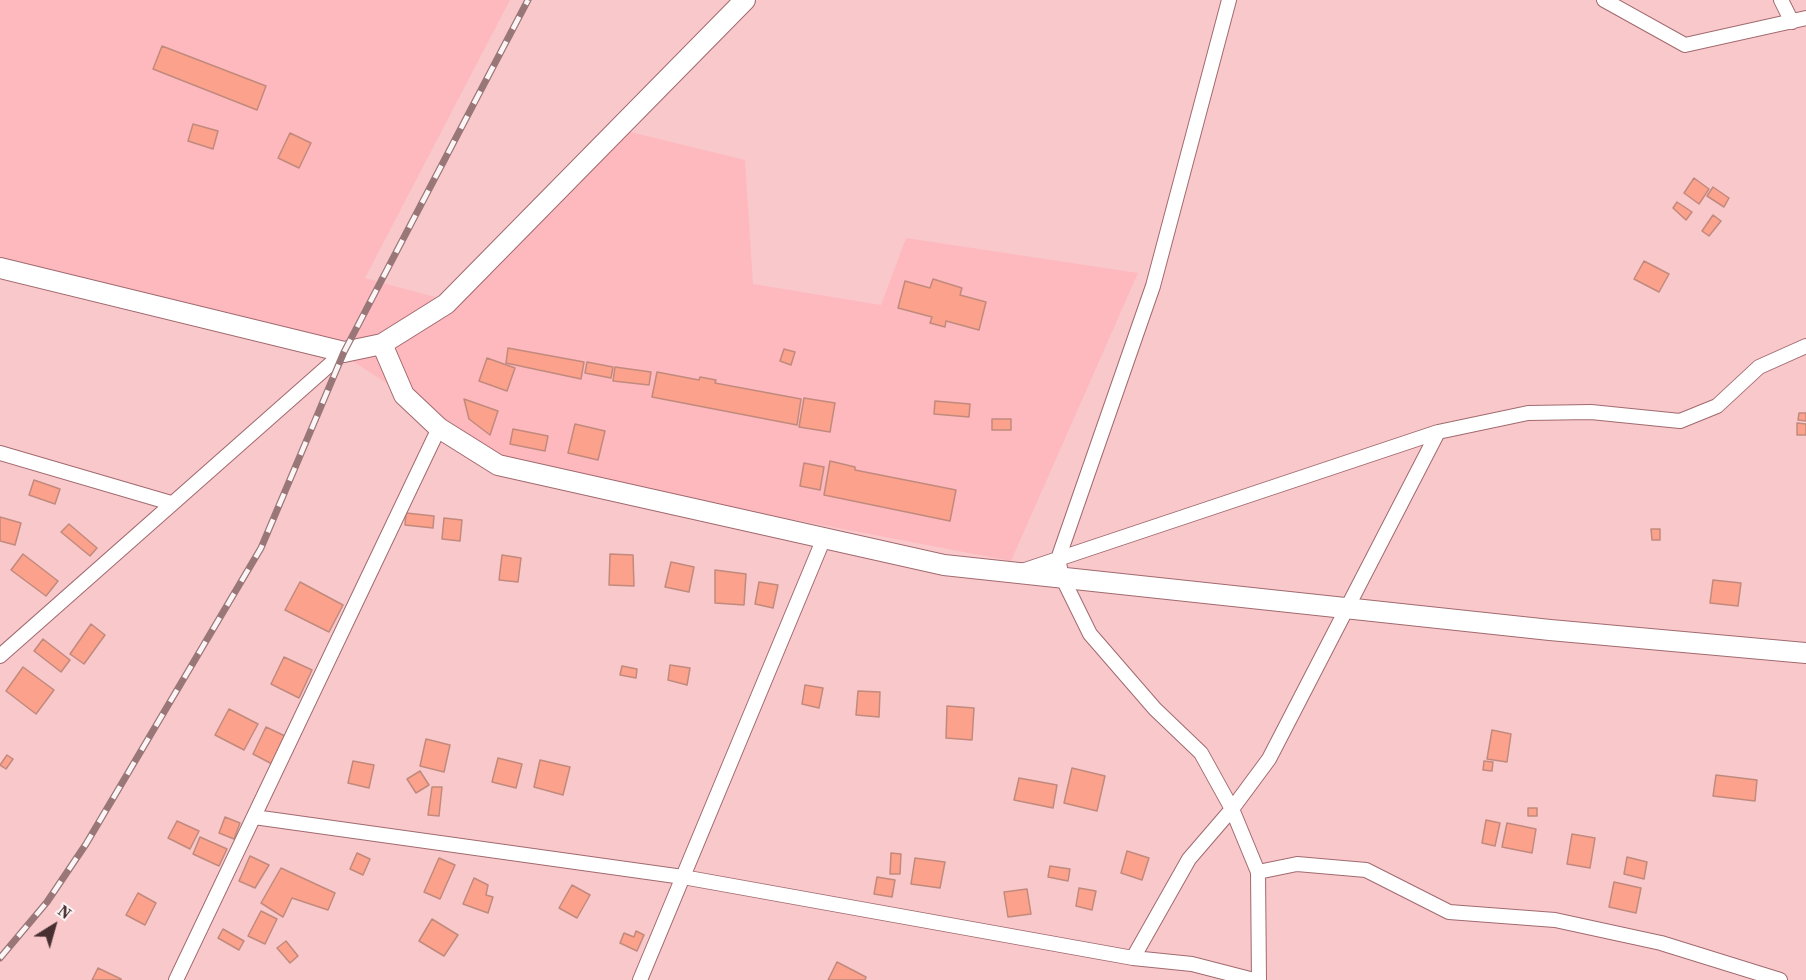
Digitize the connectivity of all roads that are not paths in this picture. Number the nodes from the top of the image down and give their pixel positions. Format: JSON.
{"nodes":[{"id":1,"x":746,"y":0,"type":"edge"},
{"id":2,"x":1229,"y":0,"type":"edge"},
{"id":3,"x":1604,"y":0,"type":"edge"},
{"id":4,"x":1781,"y":0,"type":"edge"},
{"id":5,"x":1806,"y":18,"type":"edge"},
{"id":6,"x":1792,"y":21,"type":"junction"},
{"id":7,"x":0,"y":268,"type":"edge"},
{"id":8,"x":382,"y":344,"type":"junction"},
{"id":9,"x":1806,"y":346,"type":"edge"},
{"id":10,"x":344,"y":352,"type":"junction"},
{"id":11,"x":439,"y":428,"type":"junction"},
{"id":12,"x":1438,"y":432,"type":"junction"},
{"id":13,"x":0,"y":453,"type":"edge"},
{"id":14,"x":171,"y":502,"type":"junction"},
{"id":15,"x":825,"y":538,"type":"junction"},
{"id":16,"x":1060,"y":568,"type":"junction"},
{"id":17,"x":1348,"y":608,"type":"junction"},
{"id":18,"x":2,"y":653,"type":"edge"},
{"id":19,"x":1806,"y":653,"type":"edge"},
{"id":20,"x":1232,"y":809,"type":"junction"},
{"id":21,"x":254,"y":817,"type":"junction"},
{"id":22,"x":1258,"y":872,"type":"junction"},
{"id":23,"x":683,"y":878,"type":"junction"},
{"id":24,"x":1133,"y":958,"type":"junction"},
{"id":25,"x":176,"y":980,"type":"edge"},
{"id":26,"x":640,"y":980,"type":"edge"},
{"id":27,"x":1254,"y":980,"type":"edge"},
{"id":28,"x":1259,"y":980,"type":"edge"},
{"id":29,"x":1779,"y":980,"type":"edge"}],
"edges":[{"from":1,"to":8,"type":"main road"},
{"from":2,"to":16,"type":"street"},
{"from":3,"to":6,"type":"street"},
{"from":4,"to":6,"type":"street"},
{"from":5,"to":6,"type":"street"},
{"from":7,"to":10,"type":"main road"},
{"from":8,"to":10,"type":"main road"},
{"from":8,"to":11,"type":"main road"},
{"from":9,"to":12,"type":"street"},
{"from":10,"to":14,"type":"street"},
{"from":11,"to":15,"type":"main road"},
{"from":11,"to":21,"type":"street"},
{"from":12,"to":16,"type":"street"},
{"from":12,"to":17,"type":"street"},
{"from":13,"to":14,"type":"street"},
{"from":14,"to":18,"type":"street"},
{"from":15,"to":16,"type":"main road"},
{"from":15,"to":23,"type":"street"},
{"from":16,"to":17,"type":"main road"},
{"from":16,"to":20,"type":"street"},
{"from":17,"to":19,"type":"main road"},
{"from":17,"to":20,"type":"street"},
{"from":20,"to":22,"type":"street"},
{"from":20,"to":24,"type":"street"},
{"from":21,"to":23,"type":"street"},
{"from":21,"to":25,"type":"street"},
{"from":22,"to":28,"type":"street"},
{"from":22,"to":29,"type":"street"},
{"from":23,"to":24,"type":"street"},
{"from":23,"to":26,"type":"street"},
{"from":24,"to":27,"type":"street"}]}
